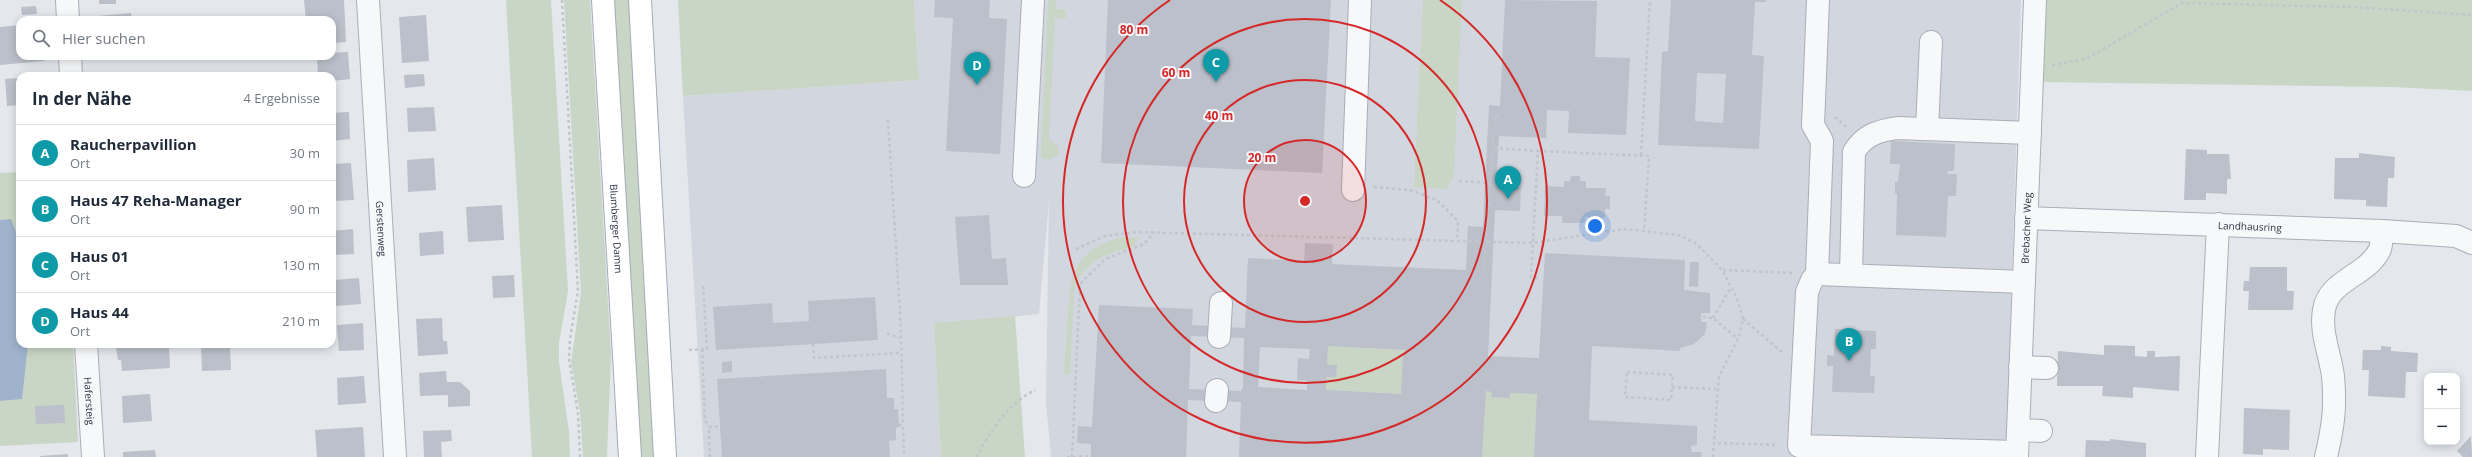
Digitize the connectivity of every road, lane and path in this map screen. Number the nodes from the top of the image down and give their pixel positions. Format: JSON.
{"nodes":[{"id":1,"x":67,"y":0,"type":"edge"},
{"id":2,"x":368,"y":0,"type":"edge"},
{"id":3,"x":562,"y":0,"type":"edge"},
{"id":4,"x":603,"y":0,"type":"edge"},
{"id":5,"x":640,"y":0,"type":"edge"},
{"id":6,"x":1033,"y":0,"type":"edge"},
{"id":7,"x":1360,"y":0,"type":"edge"},
{"id":8,"x":1650,"y":0,"type":"edge"},
{"id":9,"x":1818,"y":0,"type":"edge"},
{"id":10,"x":2035,"y":0,"type":"edge"},
{"id":11,"x":2472,"y":15,"type":"edge"},
{"id":12,"x":68,"y":16,"type":"edge"},
{"id":13,"x":1932,"y":42,"type":"dead end"},
{"id":14,"x":70,"y":60,"type":"edge"},
{"id":15,"x":2033,"y":66,"type":"junction"},
{"id":16,"x":71,"y":72,"type":"edge"},
{"id":17,"x":1832,"y":114,"type":"dead end"},
{"id":18,"x":1500,"y":116,"type":"dead end"},
{"id":19,"x":888,"y":120,"type":"dead end"},
{"id":20,"x":1928,"y":129,"type":"junction"},
{"id":21,"x":1886,"y":130,"type":"junction"},
{"id":22,"x":2030,"y":133,"type":"junction"},
{"id":23,"x":1494,"y":148,"type":"junction"},
{"id":24,"x":1538,"y":151,"type":"junction"},
{"id":25,"x":1641,"y":155,"type":"junction"},
{"id":26,"x":1024,"y":176,"type":"dead end"},
{"id":27,"x":1460,"y":181,"type":"dead end"},
{"id":28,"x":1491,"y":182,"type":"junction"},
{"id":29,"x":1353,"y":188,"type":"joint"},
{"id":30,"x":2026,"y":218,"type":"junction"},
{"id":31,"x":2218,"y":224,"type":"junction"},
{"id":32,"x":1644,"y":230,"type":"junction"},
{"id":33,"x":2382,"y":231,"type":"junction"},
{"id":34,"x":1154,"y":232,"type":"junction"},
{"id":35,"x":1457,"y":240,"type":"junction"},
{"id":36,"x":1486,"y":241,"type":"junction"},
{"id":37,"x":1532,"y":243,"type":"junction"},
{"id":38,"x":2472,"y":243,"type":"edge"},
{"id":39,"x":1076,"y":249,"type":"dead end"},
{"id":40,"x":1722,"y":270,"type":"junction"},
{"id":41,"x":1484,"y":271,"type":"dead end"},
{"id":42,"x":1817,"y":274,"type":"junction"},
{"id":43,"x":1851,"y":275,"type":"junction"},
{"id":44,"x":1538,"y":278,"type":"dead end"},
{"id":45,"x":2024,"y":282,"type":"junction"},
{"id":46,"x":703,"y":285,"type":"dead end"},
{"id":47,"x":1731,"y":287,"type":"junction"},
{"id":48,"x":1221,"y":303,"type":"dead end"},
{"id":49,"x":1703,"y":317,"type":"dead end"},
{"id":50,"x":1713,"y":318,"type":"junction"},
{"id":51,"x":1743,"y":319,"type":"junction"},
{"id":52,"x":887,"y":333,"type":"dead end"},
{"id":53,"x":1219,"y":337,"type":"dead end"},
{"id":54,"x":899,"y":338,"type":"junction"},
{"id":55,"x":1738,"y":339,"type":"junction"},
{"id":56,"x":813,"y":344,"type":"dead end"},
{"id":57,"x":86,"y":348,"type":"edge"},
{"id":58,"x":702,"y":349,"type":"junction"},
{"id":59,"x":689,"y":350,"type":"dead end"},
{"id":60,"x":900,"y":353,"type":"junction"},
{"id":61,"x":1804,"y":358,"type":"junction"},
{"id":62,"x":2020,"y":367,"type":"junction"},
{"id":63,"x":2047,"y":368,"type":"dead end"},
{"id":64,"x":1672,"y":387,"type":"junction"},
{"id":65,"x":1716,"y":389,"type":"junction"},
{"id":66,"x":1035,"y":390,"type":"dead end"},
{"id":67,"x":903,"y":424,"type":"junction"},
{"id":68,"x":899,"y":425,"type":"dead end"},
{"id":69,"x":720,"y":426,"type":"dead end"},
{"id":70,"x":709,"y":427,"type":"junction"},
{"id":71,"x":2018,"y":430,"type":"junction"},
{"id":72,"x":2041,"y":431,"type":"dead end"},
{"id":73,"x":1714,"y":443,"type":"junction"},
{"id":74,"x":1799,"y":446,"type":"junction"},
{"id":75,"x":2017,"y":455,"type":"edge"},
{"id":76,"x":1091,"y":456,"type":"edge"},
{"id":77,"x":93,"y":457,"type":"edge"},
{"id":78,"x":395,"y":457,"type":"edge"},
{"id":79,"x":580,"y":457,"type":"edge"},
{"id":80,"x":630,"y":457,"type":"edge"},
{"id":81,"x":665,"y":457,"type":"edge"},
{"id":82,"x":710,"y":457,"type":"edge"},
{"id":83,"x":904,"y":457,"type":"edge"},
{"id":84,"x":976,"y":457,"type":"edge"},
{"id":85,"x":1067,"y":457,"type":"edge"},
{"id":86,"x":1072,"y":457,"type":"edge"},
{"id":87,"x":1713,"y":457,"type":"edge"},
{"id":88,"x":2207,"y":457,"type":"edge"},
{"id":89,"x":2326,"y":457,"type":"edge"}],
"edges":[{"from":1,"to":12,"type":"street"},
{"from":2,"to":78,"type":"street","name":"Gerstenweg"},
{"from":3,"to":79,"type":"path"},
{"from":4,"to":80,"type":"main road","name":"Blumberger Damm"},
{"from":5,"to":81,"type":"main road"},
{"from":6,"to":26,"type":"street"},
{"from":7,"to":29,"type":"street"},
{"from":8,"to":25,"type":"path"},
{"from":9,"to":42,"type":"street"},
{"from":10,"to":15,"type":"street","name":"Brebacher Weg"},
{"from":11,"to":15,"type":"path"},
{"from":13,"to":20,"type":"street"},
{"from":14,"to":16,"type":"street"},
{"from":15,"to":22,"type":"street","name":"Brebacher Weg"},
{"from":17,"to":21,"type":"path"},
{"from":18,"to":23,"type":"path"},
{"from":19,"to":54,"type":"path"},
{"from":20,"to":21,"type":"street"},
{"from":20,"to":22,"type":"street"},
{"from":21,"to":43,"type":"street"},
{"from":22,"to":30,"type":"street","name":"Brebacher Weg"},
{"from":23,"to":24,"type":"path"},
{"from":23,"to":28,"type":"path"},
{"from":24,"to":25,"type":"path"},
{"from":24,"to":37,"type":"path"},
{"from":25,"to":32,"type":"path"},
{"from":27,"to":28,"type":"path"},
{"from":28,"to":36,"type":"path"},
{"from":29,"to":35,"type":"path"},
{"from":30,"to":31,"type":"street","name":"Landhausring"},
{"from":30,"to":45,"type":"street","name":"Brebacher Weg"},
{"from":31,"to":33,"type":"street","name":"Landhausring"},
{"from":31,"to":88,"type":"street"},
{"from":32,"to":37,"type":"path"},
{"from":32,"to":40,"type":"path"},
{"from":33,"to":38,"type":"street","name":"Landhausring"},
{"from":33,"to":89,"type":"street"},
{"from":34,"to":35,"type":"path"},
{"from":34,"to":39,"type":"path"},
{"from":34,"to":86,"type":"path"},
{"from":35,"to":36,"type":"path"},
{"from":36,"to":37,"type":"path"},
{"from":36,"to":41,"type":"path"},
{"from":37,"to":44,"type":"path"},
{"from":40,"to":42,"type":"path"},
{"from":40,"to":47,"type":"path"},
{"from":42,"to":43,"type":"street"},
{"from":42,"to":61,"type":"street"},
{"from":43,"to":45,"type":"street"},
{"from":45,"to":62,"type":"street","name":"Brebacher Weg"},
{"from":46,"to":58,"type":"path"},
{"from":47,"to":50,"type":"path"},
{"from":47,"to":51,"type":"path"},
{"from":48,"to":53,"type":"street"},
{"from":49,"to":50,"type":"path"},
{"from":50,"to":55,"type":"path"},
{"from":51,"to":55,"type":"path"},
{"from":51,"to":61,"type":"path"},
{"from":52,"to":54,"type":"path"},
{"from":54,"to":60,"type":"path"},
{"from":55,"to":65,"type":"path"},
{"from":56,"to":60,"type":"path"},
{"from":57,"to":77,"type":"street","name":"Hafersteig"},
{"from":58,"to":59,"type":"path"},
{"from":58,"to":70,"type":"path"},
{"from":60,"to":67,"type":"path"},
{"from":61,"to":74,"type":"street"},
{"from":62,"to":63,"type":"street"},
{"from":62,"to":71,"type":"street","name":"Brebacher Weg"},
{"from":64,"to":64,"type":"path"},
{"from":64,"to":65,"type":"path"},
{"from":65,"to":73,"type":"path"},
{"from":66,"to":84,"type":"path"},
{"from":67,"to":68,"type":"path"},
{"from":67,"to":83,"type":"path"},
{"from":69,"to":70,"type":"path"},
{"from":70,"to":82,"type":"path"},
{"from":71,"to":72,"type":"street"},
{"from":71,"to":75,"type":"street","name":"Brebacher Weg"},
{"from":73,"to":74,"type":"path"},
{"from":73,"to":87,"type":"path"},
{"from":74,"to":75,"type":"street"},
{"from":76,"to":86,"type":"path"},
{"from":85,"to":86,"type":"path"}]}
